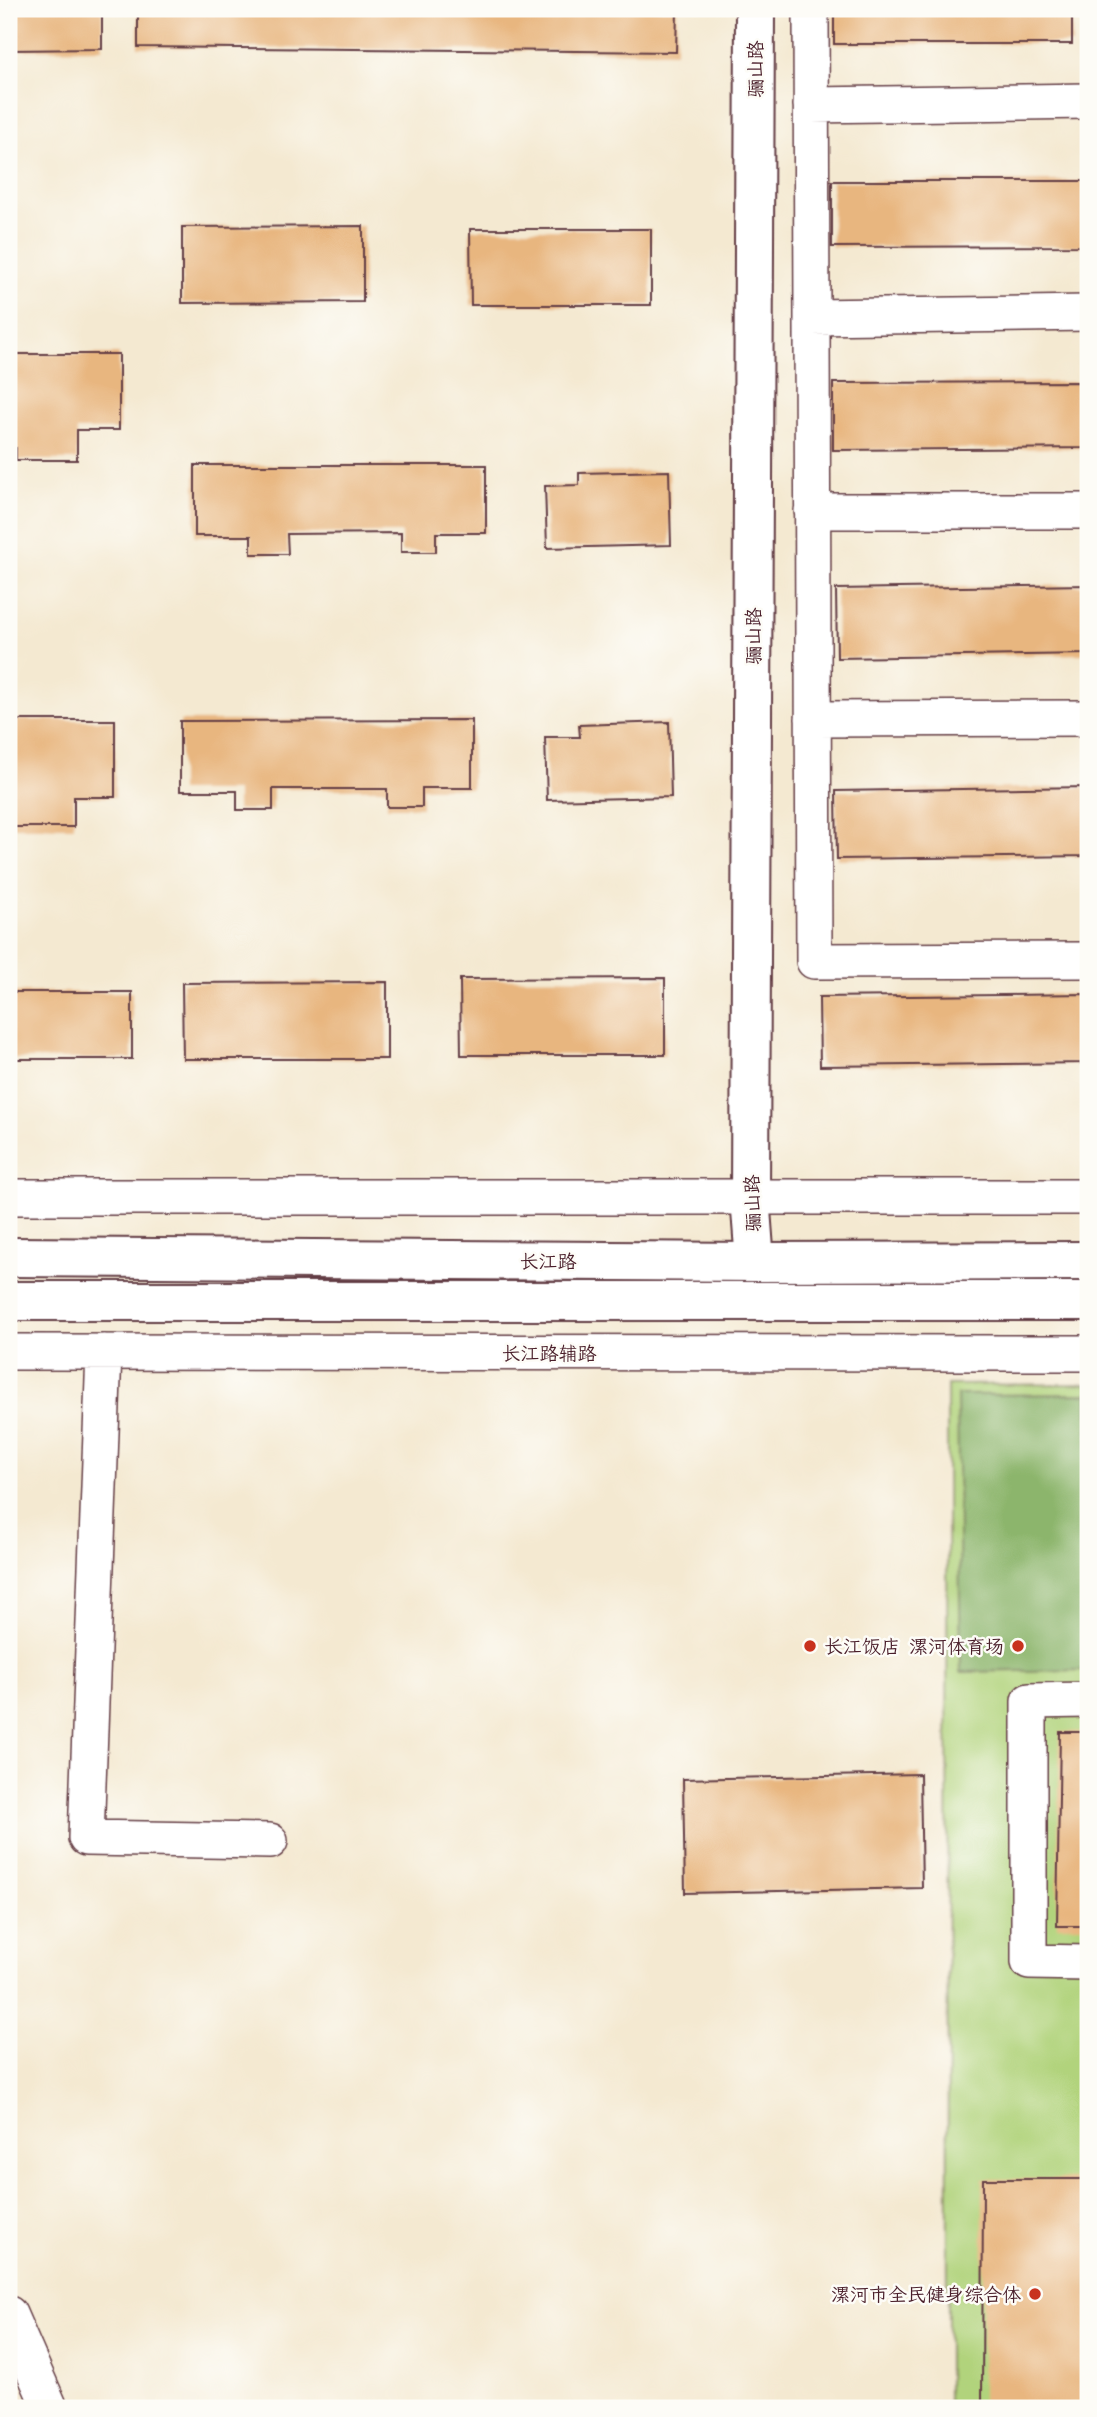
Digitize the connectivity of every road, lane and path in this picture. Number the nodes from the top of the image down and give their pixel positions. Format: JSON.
{"nodes":[{"id":1,"x":755,"y":9,"type":"edge"},
{"id":2,"x":811,"y":9,"type":"edge"},
{"id":3,"x":1088,"y":100,"type":"edge"},
{"id":4,"x":811,"y":105,"type":"junction"},
{"id":5,"x":1088,"y":313,"type":"edge"},
{"id":6,"x":812,"y":317,"type":"junction"},
{"id":7,"x":812,"y":511,"type":"junction"},
{"id":8,"x":1088,"y":511,"type":"edge"},
{"id":9,"x":1088,"y":718,"type":"edge"},
{"id":10,"x":813,"y":719,"type":"junction"},
{"id":11,"x":1088,"y":960,"type":"edge"},
{"id":12,"x":9,"y":1197,"type":"edge"},
{"id":13,"x":751,"y":1197,"type":"junction"},
{"id":14,"x":1088,"y":1197,"type":"edge"},
{"id":15,"x":9,"y":1257,"type":"edge"},
{"id":16,"x":1088,"y":1261,"type":"edge"},
{"id":17,"x":755,"y":1262,"type":"junction"},
{"id":18,"x":9,"y":1301,"type":"edge"},
{"id":19,"x":1088,"y":1301,"type":"edge"},
{"id":20,"x":9,"y":1353,"type":"edge"},
{"id":21,"x":104,"y":1353,"type":"junction"},
{"id":22,"x":1088,"y":1353,"type":"edge"},
{"id":23,"x":1088,"y":1700,"type":"edge"},
{"id":24,"x":270,"y":1841,"type":"dead end"},
{"id":25,"x":1088,"y":1964,"type":"edge"},
{"id":26,"x":9,"y":2314,"type":"edge"},
{"id":27,"x":50,"y":2408,"type":"edge"}],
"edges":[{"from":1,"to":13,"type":"main road","name":"骊山路"},
{"from":2,"to":4,"type":"street"},
{"from":3,"to":4,"type":"street"},
{"from":4,"to":6,"type":"street"},
{"from":5,"to":6,"type":"street"},
{"from":6,"to":7,"type":"street"},
{"from":7,"to":8,"type":"street"},
{"from":7,"to":10,"type":"street"},
{"from":9,"to":10,"type":"street"},
{"from":10,"to":11,"type":"street"},
{"from":12,"to":13,"type":"street"},
{"from":13,"to":14,"type":"street"},
{"from":13,"to":17,"type":"main road","name":"骊山路"},
{"from":15,"to":17,"type":"main road","name":"长江路"},
{"from":16,"to":17,"type":"main road","name":"长江路"},
{"from":18,"to":19,"type":"main road"},
{"from":20,"to":21,"type":"street","name":"长江路辅路"},
{"from":21,"to":22,"type":"street","name":"长江路辅路"},
{"from":21,"to":24,"type":"street"},
{"from":23,"to":25,"type":"street"},
{"from":26,"to":27,"type":"street"}]}
